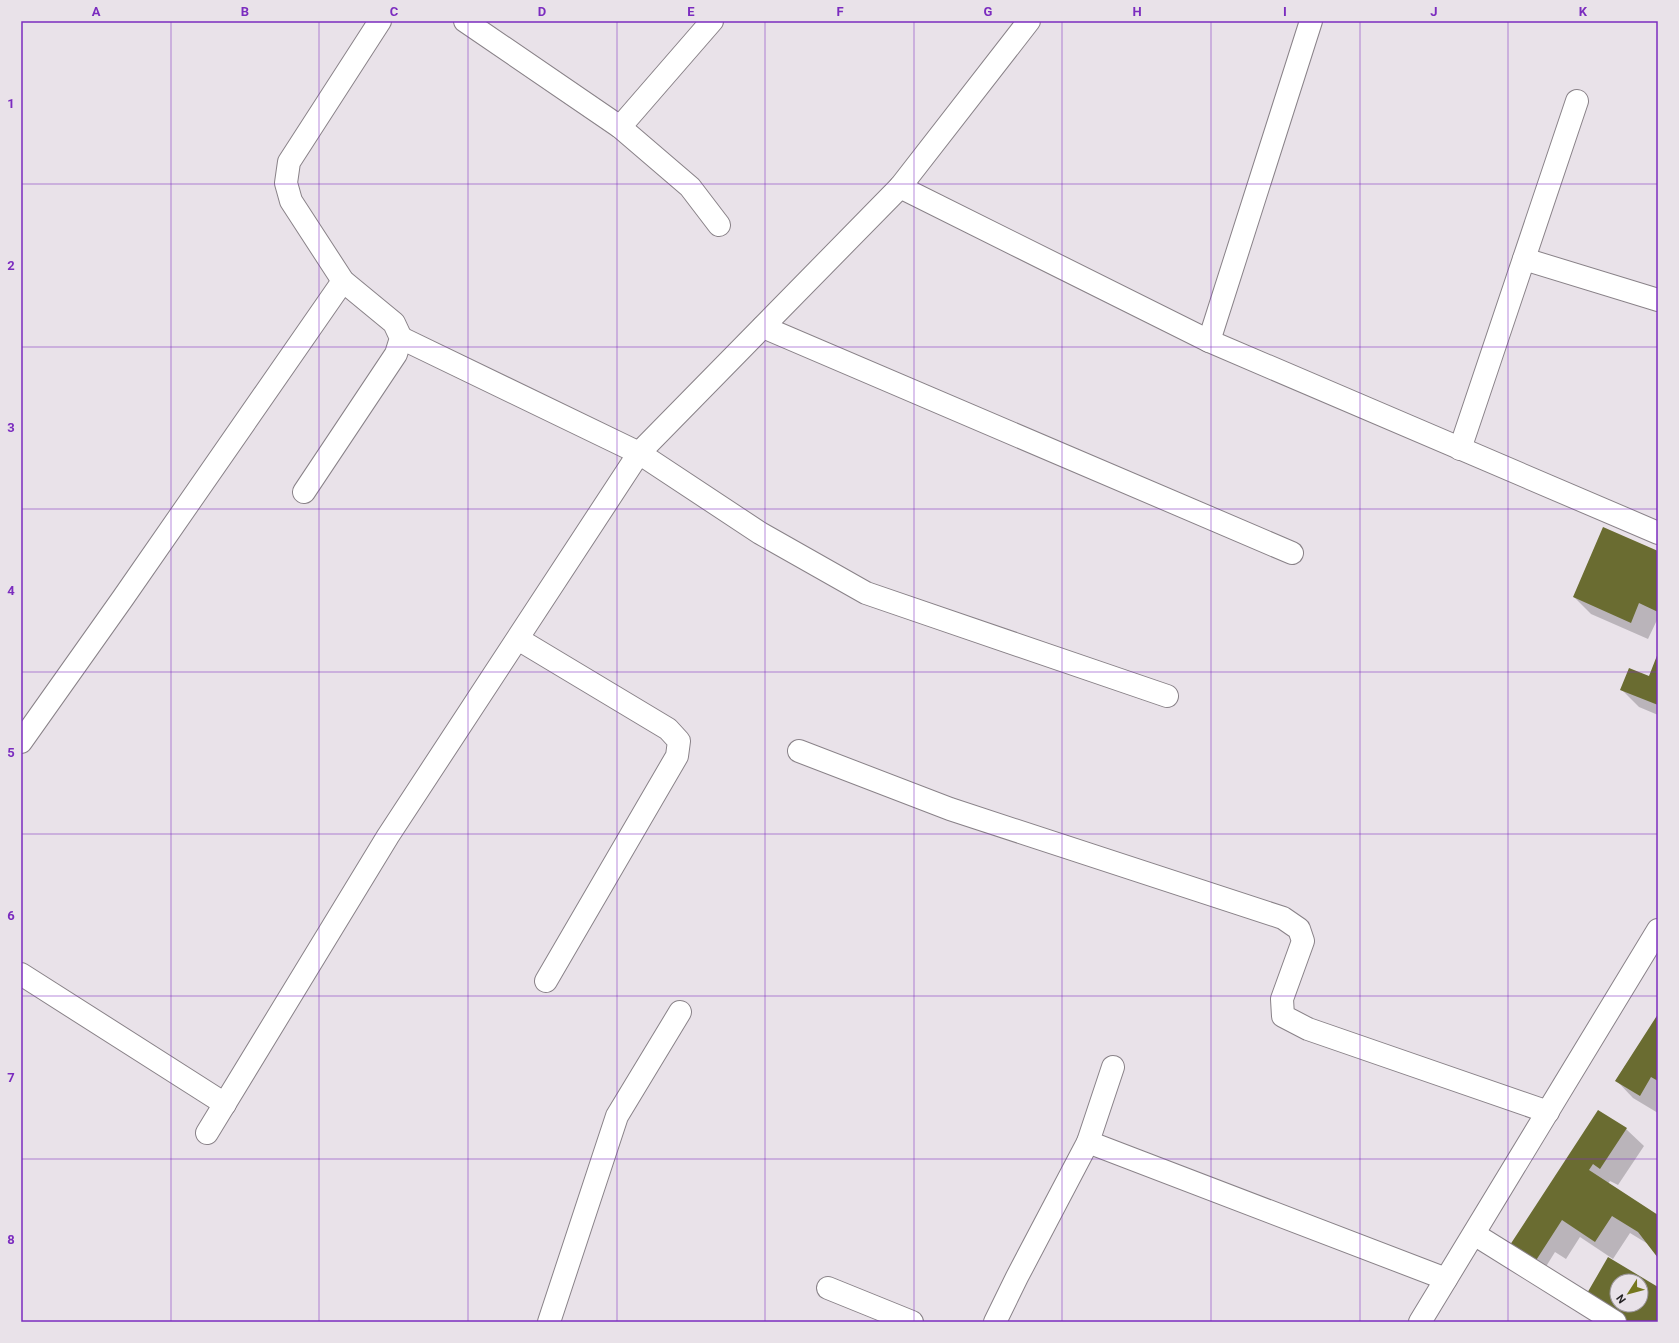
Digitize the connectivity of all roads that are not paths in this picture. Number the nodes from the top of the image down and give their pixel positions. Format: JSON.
{"nodes":[{"id":1,"x":380,"y":21,"type":"edge"},
{"id":2,"x":465,"y":21,"type":"edge"},
{"id":3,"x":712,"y":21,"type":"edge"},
{"id":4,"x":1029,"y":21,"type":"edge"},
{"id":5,"x":1311,"y":21,"type":"edge"},
{"id":6,"x":1577,"y":100,"type":"dead end"},
{"id":7,"x":620,"y":127,"type":"junction"},
{"id":8,"x":900,"y":188,"type":"junction"},
{"id":9,"x":719,"y":225,"type":"dead end"},
{"id":10,"x":1524,"y":259,"type":"junction"},
{"id":11,"x":343,"y":281,"type":"junction"},
{"id":12,"x":1658,"y":300,"type":"edge"},
{"id":13,"x":764,"y":327,"type":"junction"},
{"id":14,"x":402,"y":338,"type":"junction"},
{"id":15,"x":1209,"y":341,"type":"junction"},
{"id":16,"x":1460,"y":448,"type":"junction"},
{"id":17,"x":639,"y":453,"type":"junction"},
{"id":18,"x":304,"y":492,"type":"dead end"},
{"id":19,"x":1658,"y":533,"type":"edge"},
{"id":20,"x":1292,"y":553,"type":"dead end"},
{"id":21,"x":518,"y":639,"type":"junction"},
{"id":22,"x":1166,"y":696,"type":"dead end"},
{"id":23,"x":21,"y":742,"type":"edge"},
{"id":24,"x":799,"y":751,"type":"dead end"},
{"id":25,"x":1658,"y":930,"type":"edge"},
{"id":26,"x":21,"y":974,"type":"edge"},
{"id":27,"x":546,"y":981,"type":"dead end"},
{"id":28,"x":680,"y":1012,"type":"dead end"},
{"id":29,"x":1113,"y":1067,"type":"dead end"},
{"id":30,"x":225,"y":1104,"type":"junction"},
{"id":31,"x":1548,"y":1112,"type":"junction"},
{"id":32,"x":207,"y":1133,"type":"dead end"},
{"id":33,"x":1088,"y":1142,"type":"junction"},
{"id":34,"x":1474,"y":1234,"type":"junction"},
{"id":35,"x":1446,"y":1279,"type":"junction"},
{"id":36,"x":828,"y":1288,"type":"dead end"},
{"id":37,"x":549,"y":1322,"type":"edge"},
{"id":38,"x":912,"y":1322,"type":"edge"},
{"id":39,"x":995,"y":1322,"type":"edge"},
{"id":40,"x":1420,"y":1322,"type":"edge"},
{"id":41,"x":1615,"y":1322,"type":"edge"}],
"edges":[{"from":1,"to":11,"type":"street"},
{"from":2,"to":7,"type":"street"},
{"from":3,"to":7,"type":"street"},
{"from":4,"to":8,"type":"street"},
{"from":5,"to":15,"type":"street"},
{"from":6,"to":10,"type":"street"},
{"from":7,"to":9,"type":"street"},
{"from":8,"to":13,"type":"street"},
{"from":8,"to":15,"type":"street"},
{"from":10,"to":12,"type":"street"},
{"from":10,"to":16,"type":"street"},
{"from":11,"to":14,"type":"street"},
{"from":11,"to":23,"type":"street"},
{"from":13,"to":17,"type":"street"},
{"from":13,"to":20,"type":"street"},
{"from":14,"to":17,"type":"street"},
{"from":14,"to":18,"type":"street"},
{"from":15,"to":16,"type":"street"},
{"from":16,"to":19,"type":"street"},
{"from":17,"to":21,"type":"street"},
{"from":17,"to":22,"type":"street"},
{"from":21,"to":27,"type":"street"},
{"from":21,"to":30,"type":"street"},
{"from":24,"to":31,"type":"street"},
{"from":25,"to":31,"type":"street"},
{"from":26,"to":30,"type":"street"},
{"from":28,"to":37,"type":"street"},
{"from":29,"to":33,"type":"street"},
{"from":30,"to":32,"type":"street"},
{"from":31,"to":34,"type":"street"},
{"from":33,"to":35,"type":"street"},
{"from":33,"to":39,"type":"street"},
{"from":34,"to":35,"type":"street"},
{"from":34,"to":41,"type":"street"},
{"from":35,"to":40,"type":"street"},
{"from":36,"to":38,"type":"street"}]}
